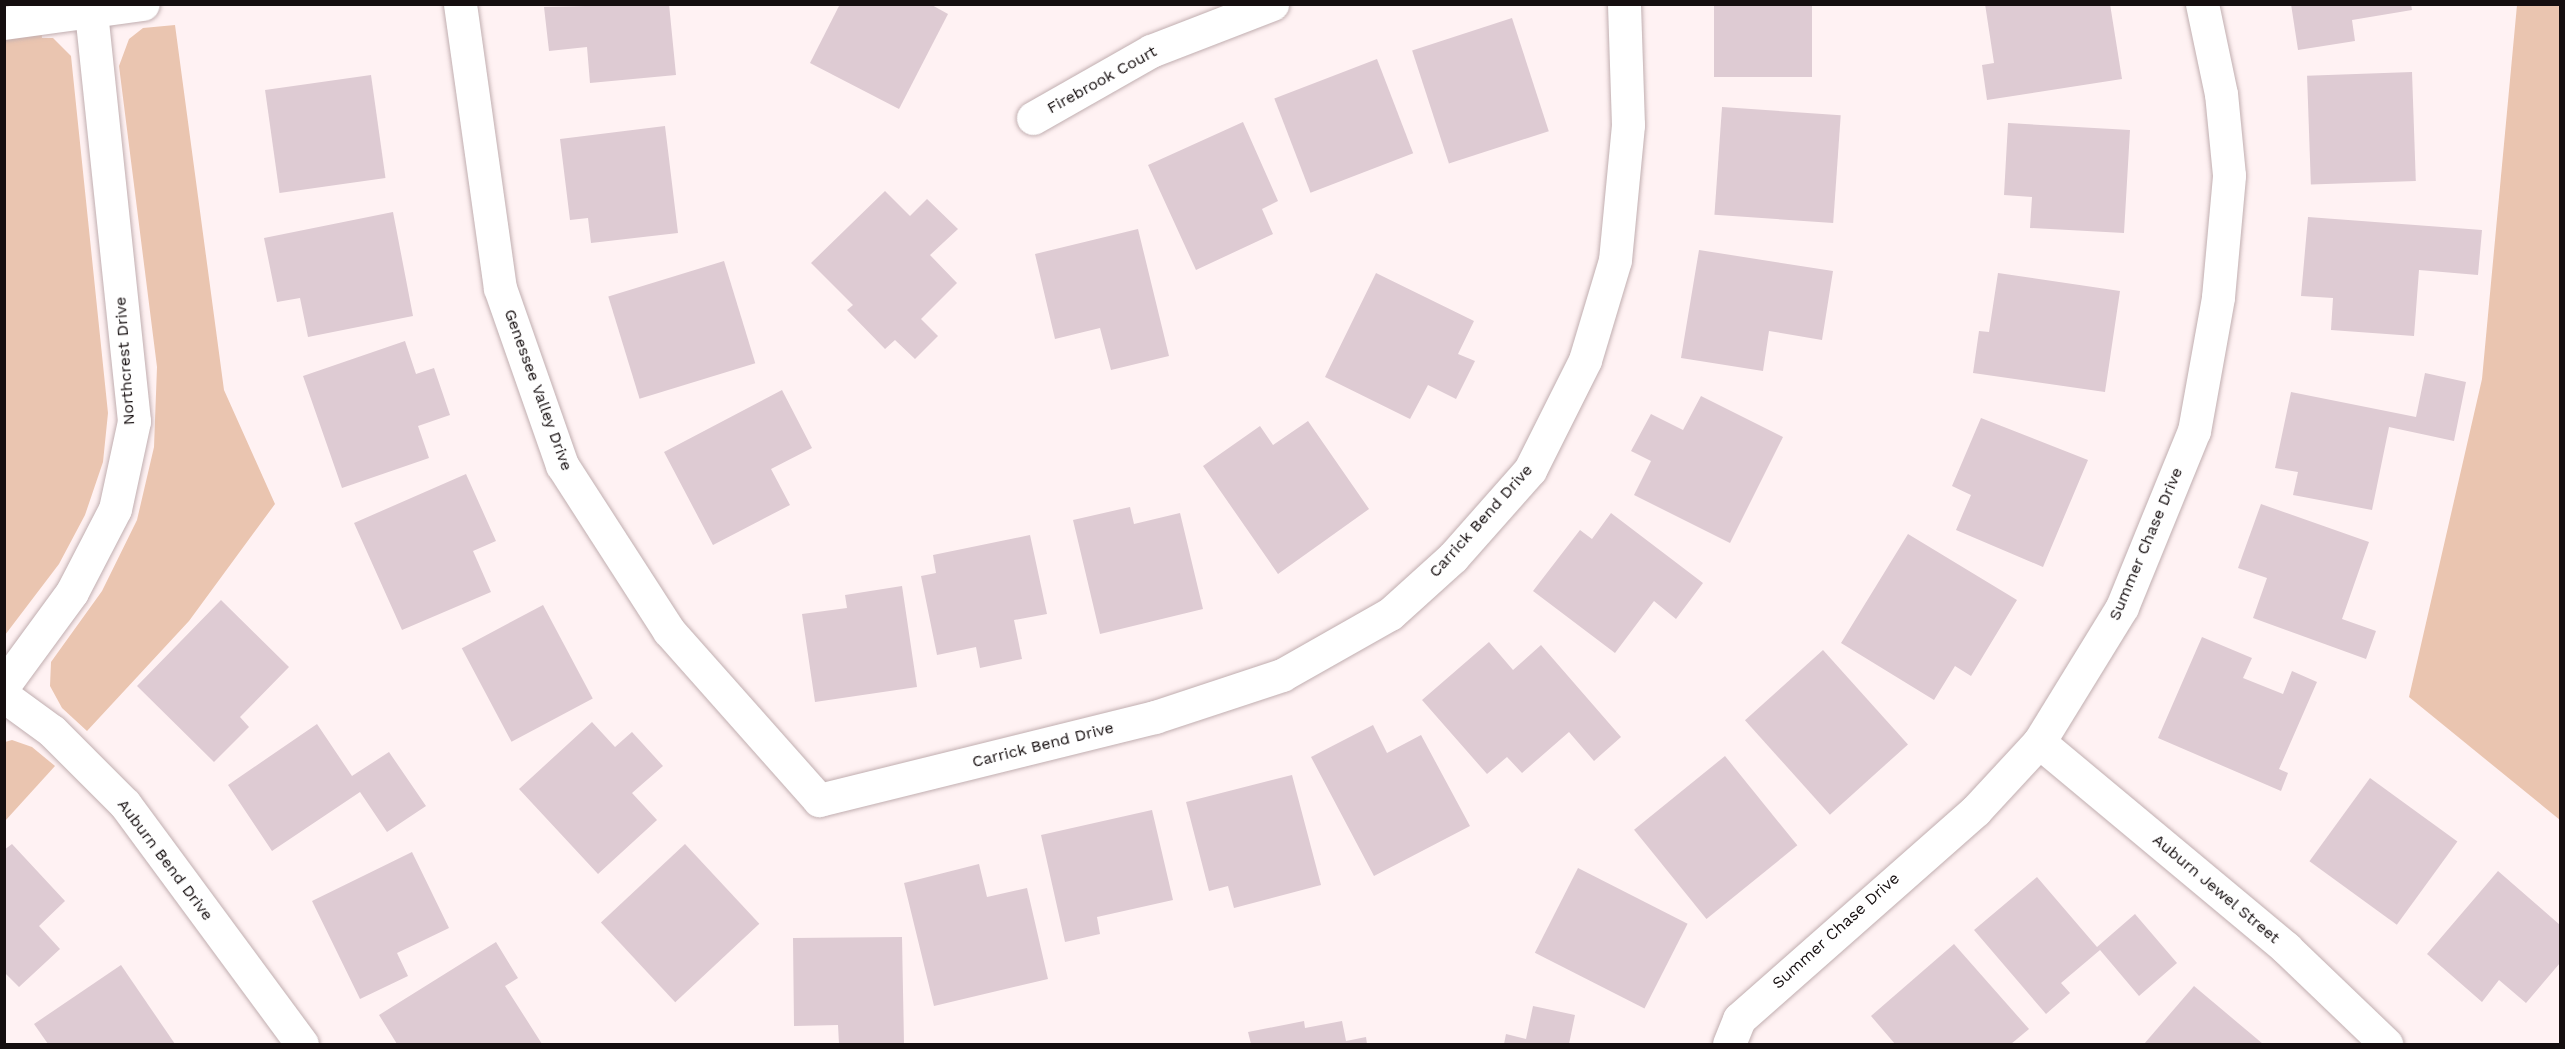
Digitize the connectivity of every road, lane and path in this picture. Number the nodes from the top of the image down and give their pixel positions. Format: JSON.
{"nodes":[{"id":1,"x":142,"y":4,"type":"edge"},
{"id":2,"x":460,"y":4,"type":"edge"},
{"id":3,"x":1272,"y":4,"type":"edge"},
{"id":4,"x":1624,"y":4,"type":"edge"},
{"id":5,"x":2202,"y":4,"type":"edge"},
{"id":6,"x":90,"y":8,"type":"edge"},
{"id":7,"x":4,"y":23,"type":"edge"},
{"id":8,"x":1033,"y":118,"type":"dead end"},
{"id":9,"x":4,"y":685,"type":"edge"},
{"id":10,"x":4,"y":696,"type":"edge"},
{"id":11,"x":2039,"y":742,"type":"junction"},
{"id":12,"x":819,"y":800,"type":"joint"},
{"id":13,"x":302,"y":1044,"type":"edge"},
{"id":14,"x":1729,"y":1044,"type":"edge"},
{"id":15,"x":2386,"y":1044,"type":"edge"}],
"edges":[{"from":1,"to":6,"type":"street"},
{"from":2,"to":12,"type":"street","name":"Genessee Valley Drive"},
{"from":3,"to":8,"type":"street","name":"Firebrook Court"},
{"from":4,"to":12,"type":"street","name":"Carrick Bend Drive"},
{"from":5,"to":11,"type":"street","name":"Summer Chase Drive"},
{"from":6,"to":7,"type":"street"},
{"from":6,"to":9,"type":"street","name":"Northcrest Drive"},
{"from":10,"to":13,"type":"street","name":"Auburn Bend Drive"},
{"from":11,"to":14,"type":"street","name":"Summer Chase Drive"},
{"from":11,"to":15,"type":"street","name":"Auburn Jewel Street"}]}
